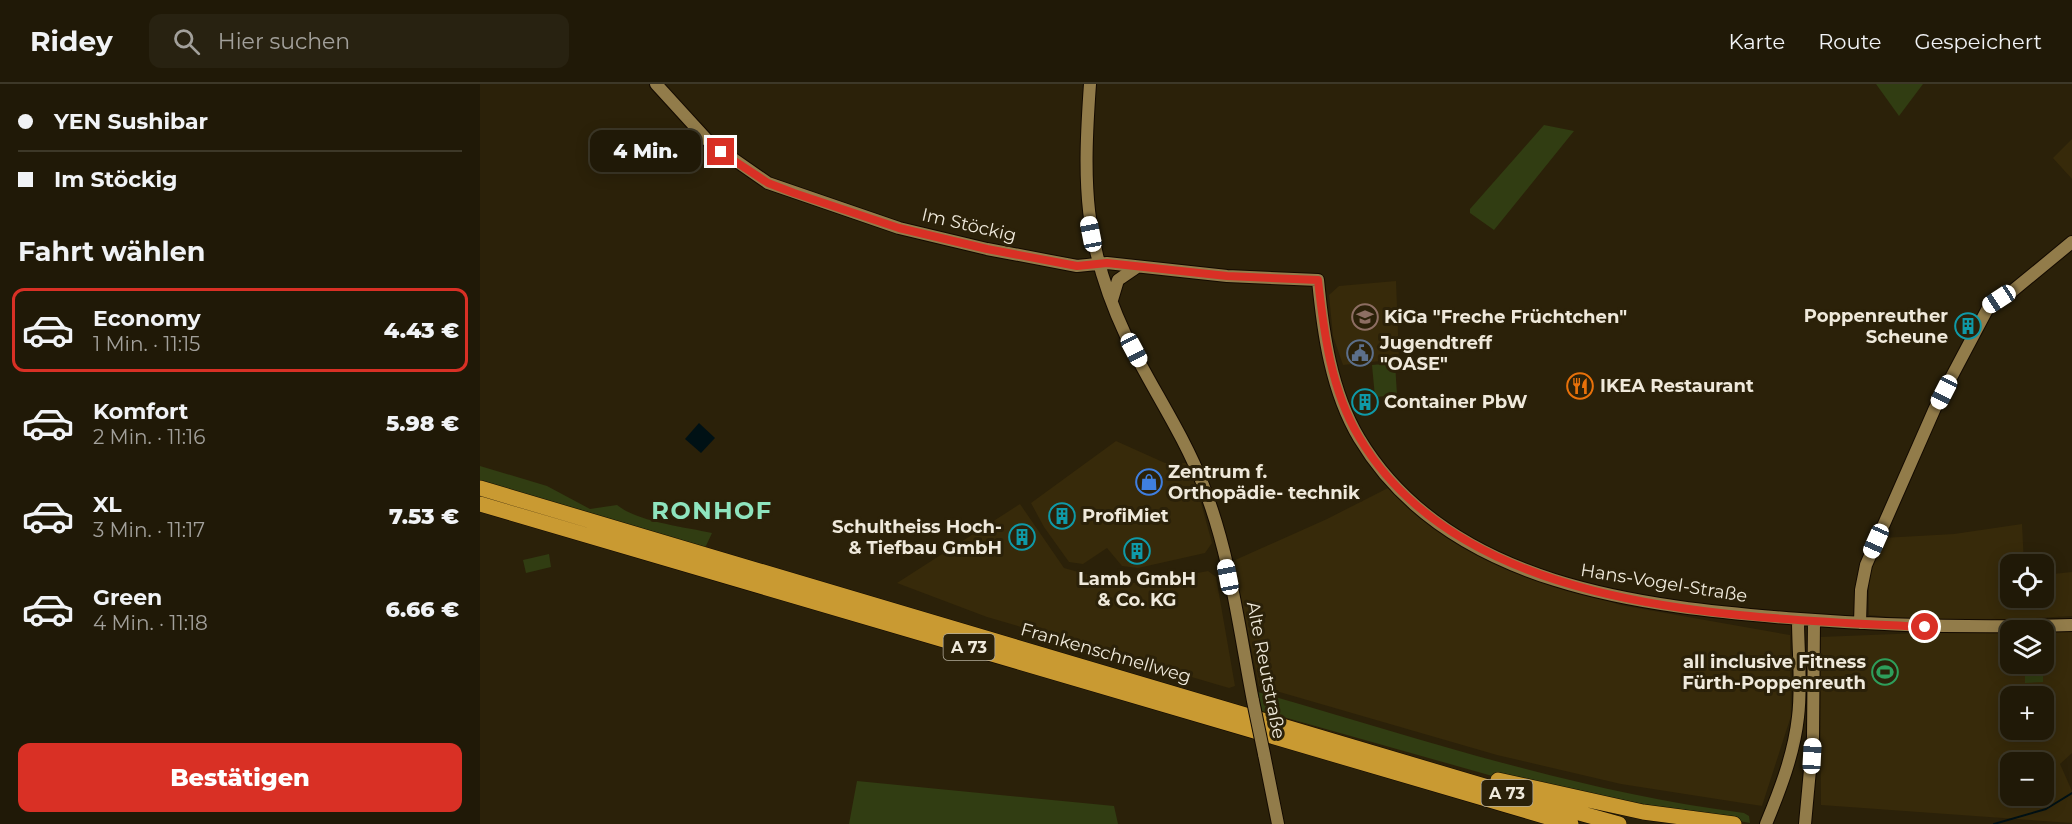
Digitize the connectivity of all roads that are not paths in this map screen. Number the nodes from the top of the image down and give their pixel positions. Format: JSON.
{"nodes":[{"id":1,"x":656,"y":84,"type":"edge"},
{"id":2,"x":1090,"y":84,"type":"edge"},
{"id":3,"x":2072,"y":242,"type":"edge"},
{"id":4,"x":1098,"y":264,"type":"junction"},
{"id":5,"x":1137,"y":267,"type":"junction"},
{"id":6,"x":1318,"y":280,"type":"joint"},
{"id":7,"x":1112,"y":301,"type":"junction"},
{"id":8,"x":480,"y":488,"type":"edge"},
{"id":9,"x":480,"y":504,"type":"edge"},
{"id":10,"x":1798,"y":619,"type":"junction"},
{"id":11,"x":1814,"y":620,"type":"junction"},
{"id":12,"x":1860,"y":623,"type":"junction"},
{"id":13,"x":2072,"y":625,"type":"edge"},
{"id":14,"x":1397,"y":759,"type":"junction"},
{"id":15,"x":1487,"y":800,"type":"junction"},
{"id":16,"x":1278,"y":824,"type":"edge"},
{"id":17,"x":1534,"y":824,"type":"edge"},
{"id":18,"x":1571,"y":824,"type":"edge"},
{"id":19,"x":1618,"y":824,"type":"edge"},
{"id":20,"x":1734,"y":824,"type":"edge"},
{"id":21,"x":1766,"y":824,"type":"edge"},
{"id":22,"x":1805,"y":824,"type":"edge"}],
"edges":[{"from":1,"to":4,"type":"main road","name":"Im Stöckig"},
{"from":2,"to":4,"type":"main road","name":"Alte Reutstraße"},
{"from":3,"to":12,"type":"main road"},
{"from":4,"to":5,"type":"main road","name":"Im Stöckig"},
{"from":4,"to":7,"type":"main road","name":"Alte Reutstraße"},
{"from":5,"to":6,"type":"main road","name":"Im Stöckig"},
{"from":5,"to":7,"type":"main road"},
{"from":6,"to":10,"type":"main road","name":"Hans-Vogel-Straße"},
{"from":7,"to":16,"type":"main road","name":"Alte Reutstraße","bridge":true},
{"from":8,"to":14,"type":"highway","name":"Frankenschnellweg","number":"A 73"},
{"from":9,"to":15,"type":"highway","name":"Frankenschnellweg","number":"A 73"},
{"from":10,"to":11,"type":"main road","name":"Hans-Vogel-Straße"},
{"from":10,"to":21,"type":"main road"},
{"from":11,"to":12,"type":"main road","name":"Hans-Vogel-Straße"},
{"from":11,"to":22,"type":"main road"},
{"from":12,"to":13,"type":"main road","name":"Hans-Vogel-Straße"},
{"from":14,"to":19,"type":"highway","name":"Frankenschnellweg","number":"A 73"},
{"from":14,"to":20,"type":"highway"},
{"from":15,"to":17,"type":"highway"},
{"from":15,"to":18,"type":"highway","name":"Frankenschnellweg","number":"A 73"}]}
